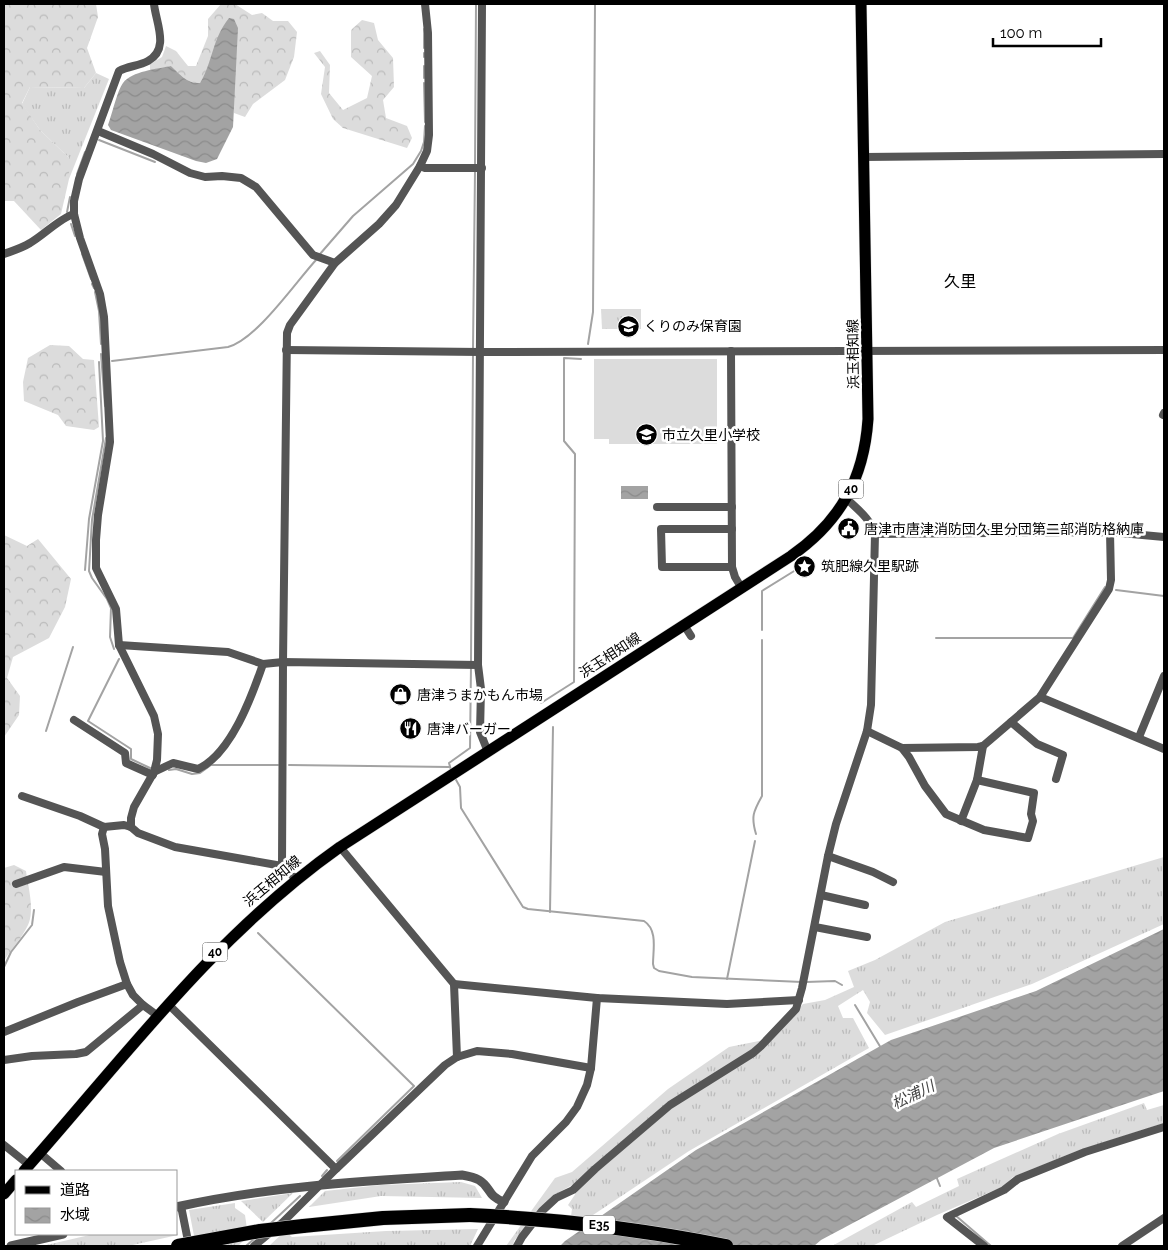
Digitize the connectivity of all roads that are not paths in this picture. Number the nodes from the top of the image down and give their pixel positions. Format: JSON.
{"nodes":[{"id":1,"x":426,"y":4,"type":"edge"},
{"id":2,"x":482,"y":4,"type":"edge"},
{"id":3,"x":861,"y":4,"type":"edge"},
{"id":4,"x":156,"y":5,"type":"edge"},
{"id":5,"x":98,"y":131,"type":"junction"},
{"id":6,"x":1164,"y":154,"type":"edge"},
{"id":7,"x":864,"y":157,"type":"junction"},
{"id":8,"x":420,"y":166,"type":"junction"},
{"id":9,"x":482,"y":168,"type":"junction"},
{"id":10,"x":74,"y":214,"type":"junction"},
{"id":11,"x":4,"y":254,"type":"edge"},
{"id":12,"x":336,"y":264,"type":"junction"},
{"id":13,"x":286,"y":350,"type":"junction"},
{"id":14,"x":1164,"y":350,"type":"edge"},
{"id":15,"x":731,"y":351,"type":"junction"},
{"id":16,"x":868,"y":351,"type":"junction"},
{"id":17,"x":476,"y":352,"type":"junction"},
{"id":18,"x":847,"y":499,"type":"junction"},
{"id":19,"x":732,"y":507,"type":"junction"},
{"id":20,"x":657,"y":508,"type":"dead end"},
{"id":21,"x":732,"y":529,"type":"junction"},
{"id":22,"x":1110,"y":532,"type":"junction"},
{"id":23,"x":875,"y":534,"type":"junction"},
{"id":24,"x":1164,"y":537,"type":"edge"},
{"id":25,"x":732,"y":567,"type":"junction"},
{"id":26,"x":741,"y":587,"type":"junction"},
{"id":27,"x":684,"y":625,"type":"junction"},
{"id":28,"x":691,"y":636,"type":"dead end"},
{"id":29,"x":119,"y":645,"type":"junction"},
{"id":30,"x":283,"y":662,"type":"junction"},
{"id":31,"x":263,"y":664,"type":"junction"},
{"id":32,"x":474,"y":665,"type":"junction"},
{"id":33,"x":1164,"y":676,"type":"edge"},
{"id":34,"x":1040,"y":697,"type":"junction"},
{"id":35,"x":74,"y":720,"type":"dead end"},
{"id":36,"x":1011,"y":722,"type":"junction"},
{"id":37,"x":867,"y":731,"type":"junction"},
{"id":38,"x":1139,"y":737,"type":"junction"},
{"id":39,"x":983,"y":746,"type":"junction"},
{"id":40,"x":902,"y":748,"type":"junction"},
{"id":41,"x":1164,"y":749,"type":"edge"},
{"id":42,"x":488,"y":752,"type":"junction"},
{"id":43,"x":154,"y":773,"type":"junction"},
{"id":44,"x":1056,"y":779,"type":"dead end"},
{"id":45,"x":977,"y":780,"type":"junction"},
{"id":46,"x":22,"y":796,"type":"dead end"},
{"id":47,"x":961,"y":821,"type":"junction"},
{"id":48,"x":104,"y":827,"type":"junction"},
{"id":49,"x":131,"y":827,"type":"junction"},
{"id":50,"x":340,"y":847,"type":"junction"},
{"id":51,"x":828,"y":856,"type":"junction"},
{"id":52,"x":282,"y":866,"type":"junction"},
{"id":53,"x":106,"y":872,"type":"junction"},
{"id":54,"x":296,"y":880,"type":"junction"},
{"id":55,"x":892,"y":882,"type":"dead end"},
{"id":56,"x":16,"y":884,"type":"dead end"},
{"id":57,"x":821,"y":895,"type":"junction"},
{"id":58,"x":865,"y":905,"type":"dead end"},
{"id":59,"x":815,"y":927,"type":"junction"},
{"id":60,"x":867,"y":937,"type":"dead end"},
{"id":61,"x":127,"y":984,"type":"junction"},
{"id":62,"x":454,"y":984,"type":"junction"},
{"id":63,"x":597,"y":998,"type":"junction"},
{"id":64,"x":799,"y":1000,"type":"junction"},
{"id":65,"x":168,"y":1004,"type":"junction"},
{"id":66,"x":143,"y":1005,"type":"junction"},
{"id":67,"x":158,"y":1016,"type":"junction"},
{"id":68,"x":4,"y":1032,"type":"edge"},
{"id":69,"x":457,"y":1056,"type":"junction"},
{"id":70,"x":4,"y":1060,"type":"edge"},
{"id":71,"x":591,"y":1068,"type":"junction"},
{"id":72,"x":1164,"y":1127,"type":"edge"},
{"id":73,"x":4,"y":1145,"type":"edge"},
{"id":74,"x":40,"y":1153,"type":"junction"},
{"id":75,"x":27,"y":1168,"type":"edge"},
{"id":76,"x":336,"y":1169,"type":"junction"},
{"id":77,"x":60,"y":1170,"type":"edge"},
{"id":78,"x":15,"y":1181,"type":"edge"},
{"id":79,"x":322,"y":1184,"type":"junction"},
{"id":80,"x":4,"y":1194,"type":"edge"},
{"id":81,"x":504,"y":1202,"type":"junction"},
{"id":82,"x":179,"y":1207,"type":"edge"},
{"id":83,"x":1164,"y":1218,"type":"edge"},
{"id":84,"x":59,"y":1235,"type":"edge"},
{"id":85,"x":11,"y":1246,"type":"edge"},
{"id":86,"x":177,"y":1246,"type":"edge"},
{"id":87,"x":189,"y":1246,"type":"edge"},
{"id":88,"x":254,"y":1246,"type":"edge"},
{"id":89,"x":477,"y":1246,"type":"edge"},
{"id":90,"x":517,"y":1246,"type":"edge"},
{"id":91,"x":726,"y":1246,"type":"edge"},
{"id":92,"x":984,"y":1246,"type":"edge"},
{"id":93,"x":1122,"y":1246,"type":"edge"}],
"edges":[{"from":1,"to":8,"type":"street"},
{"from":2,"to":9,"type":"street"},
{"from":3,"to":7,"type":"main road","name":"浜玉相知線","number":"40"},
{"from":4,"to":5,"type":"street"},
{"from":5,"to":10,"type":"street"},
{"from":5,"to":12,"type":"street"},
{"from":6,"to":7,"type":"street"},
{"from":7,"to":16,"type":"main road","name":"浜玉相知線","number":"40"},
{"from":8,"to":9,"type":"street"},
{"from":8,"to":12,"type":"street"},
{"from":9,"to":17,"type":"street"},
{"from":10,"to":11,"type":"street"},
{"from":10,"to":29,"type":"street"},
{"from":12,"to":13,"type":"street"},
{"from":13,"to":17,"type":"street"},
{"from":13,"to":30,"type":"street"},
{"from":14,"to":16,"type":"street"},
{"from":15,"to":16,"type":"street"},
{"from":15,"to":17,"type":"street"},
{"from":15,"to":19,"type":"street"},
{"from":16,"to":18,"type":"main road","name":"浜玉相知線","number":"40"},
{"from":17,"to":32,"type":"street"},
{"from":18,"to":23,"type":"street"},
{"from":18,"to":26,"type":"main road","name":"浜玉相知線","number":"40"},
{"from":19,"to":20,"type":"street"},
{"from":19,"to":21,"type":"street"},
{"from":21,"to":25,"type":"street"},
{"from":21,"to":25,"type":"street"},
{"from":22,"to":23,"type":"street"},
{"from":22,"to":24,"type":"street"},
{"from":22,"to":34,"type":"street"},
{"from":23,"to":37,"type":"street"},
{"from":25,"to":26,"type":"street"},
{"from":26,"to":27,"type":"main road","name":"浜玉相知線","number":"40"},
{"from":27,"to":28,"type":"street"},
{"from":27,"to":42,"type":"main road","name":"浜玉相知線","number":"40"},
{"from":29,"to":31,"type":"street"},
{"from":29,"to":43,"type":"street"},
{"from":30,"to":31,"type":"street"},
{"from":30,"to":32,"type":"street"},
{"from":30,"to":52,"type":"street"},
{"from":31,"to":43,"type":"street"},
{"from":32,"to":42,"type":"street"},
{"from":33,"to":38,"type":"street"},
{"from":34,"to":36,"type":"street"},
{"from":34,"to":38,"type":"street"},
{"from":35,"to":43,"type":"street"},
{"from":36,"to":39,"type":"street"},
{"from":36,"to":44,"type":"street"},
{"from":37,"to":40,"type":"street"},
{"from":37,"to":51,"type":"street"},
{"from":38,"to":41,"type":"street"},
{"from":39,"to":40,"type":"street"},
{"from":39,"to":45,"type":"street"},
{"from":40,"to":47,"type":"street"},
{"from":42,"to":50,"type":"main road","name":"浜玉相知線","number":"40"},
{"from":43,"to":49,"type":"street"},
{"from":45,"to":47,"type":"street"},
{"from":45,"to":47,"type":"street"},
{"from":46,"to":48,"type":"street"},
{"from":48,"to":49,"type":"street"},
{"from":48,"to":53,"type":"street"},
{"from":49,"to":52,"type":"street"},
{"from":50,"to":54,"type":"main road","name":"浜玉相知線","number":"40"},
{"from":50,"to":62,"type":"street"},
{"from":51,"to":55,"type":"street"},
{"from":51,"to":57,"type":"street"},
{"from":52,"to":54,"type":"street"},
{"from":53,"to":56,"type":"street"},
{"from":53,"to":61,"type":"street"},
{"from":54,"to":65,"type":"main road","name":"浜玉相知線","number":"40"},
{"from":57,"to":58,"type":"street"},
{"from":57,"to":59,"type":"street"},
{"from":59,"to":60,"type":"street"},
{"from":59,"to":64,"type":"street"},
{"from":61,"to":66,"type":"street"},
{"from":61,"to":68,"type":"street"},
{"from":62,"to":63,"type":"street"},
{"from":62,"to":69,"type":"street"},
{"from":63,"to":64,"type":"street"},
{"from":63,"to":71,"type":"street"},
{"from":64,"to":90,"type":"street"},
{"from":65,"to":67,"type":"main road","name":"浜玉相知線","number":"40"},
{"from":65,"to":76,"type":"street"},
{"from":66,"to":67,"type":"street"},
{"from":66,"to":70,"type":"street"},
{"from":67,"to":74,"type":"main road","name":"浜玉相知線","number":"40"},
{"from":69,"to":71,"type":"street"},
{"from":69,"to":76,"type":"street"},
{"from":71,"to":81,"type":"street"},
{"from":72,"to":92,"type":"street"},
{"from":73,"to":75,"type":"street"},
{"from":74,"to":75,"type":"main road","name":"浜玉相知線","number":"40"},
{"from":74,"to":77,"type":"street"},
{"from":76,"to":79,"type":"street"},
{"from":78,"to":80,"type":"main road"},
{"from":79,"to":81,"type":"street"},
{"from":79,"to":82,"type":"street"},
{"from":79,"to":88,"type":"street"},
{"from":81,"to":89,"type":"street"},
{"from":82,"to":87,"type":"street"},
{"from":83,"to":93,"type":"street"},
{"from":84,"to":85,"type":"street"},
{"from":86,"to":91,"type":"highway","number":"E35","bridge":true}]}
